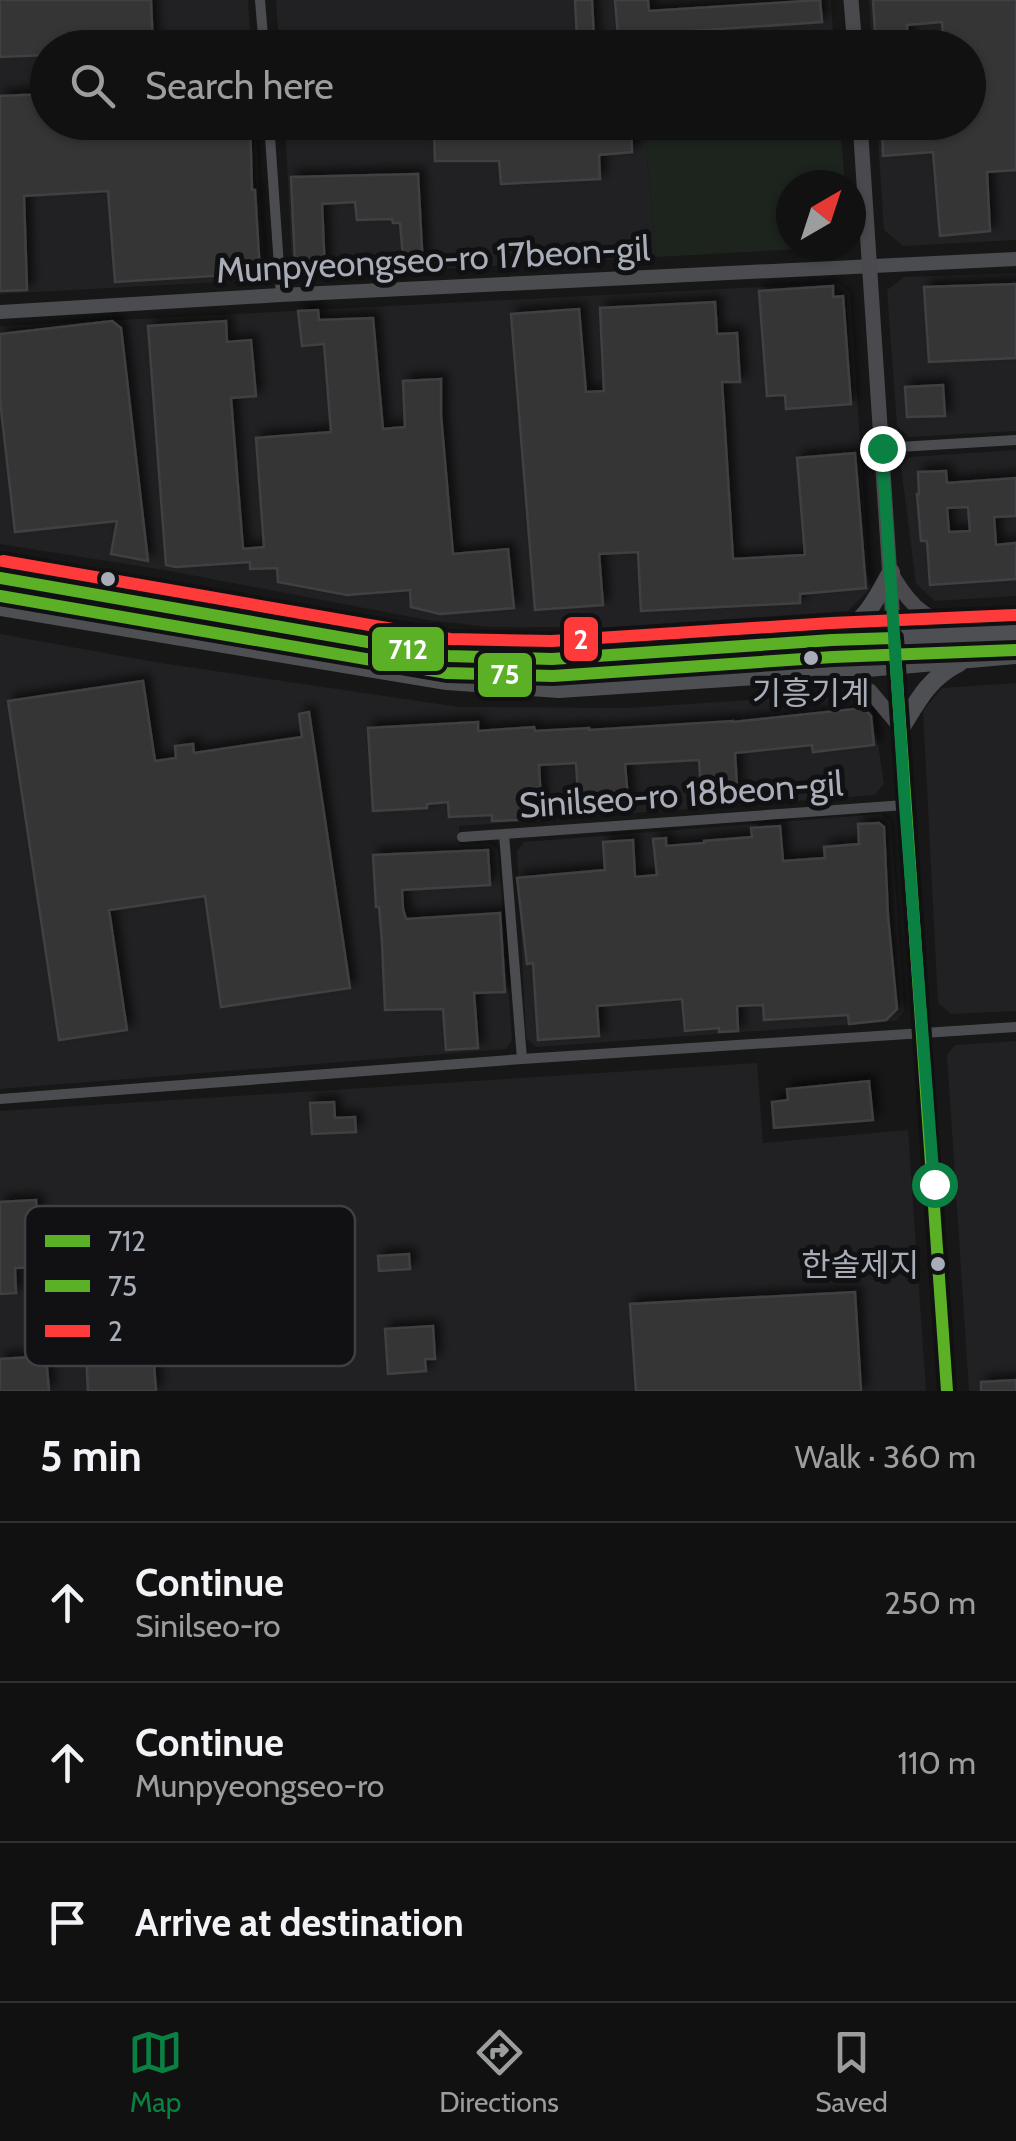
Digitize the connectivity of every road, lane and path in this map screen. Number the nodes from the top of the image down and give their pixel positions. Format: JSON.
{"nodes":[{"id":1,"x":260,"y":0,"type":"edge"},
{"id":2,"x":851,"y":0,"type":"edge"},
{"id":3,"x":262,"y":30,"type":"edge"},
{"id":4,"x":853,"y":30,"type":"edge"},
{"id":5,"x":270,"y":140,"type":"edge"},
{"id":6,"x":861,"y":140,"type":"edge"},
{"id":7,"x":1016,"y":259,"type":"edge"},
{"id":8,"x":870,"y":267,"type":"junction"},
{"id":9,"x":281,"y":296,"type":"junction"},
{"id":10,"x":0,"y":312,"type":"edge"},
{"id":11,"x":1016,"y":440,"type":"edge"},
{"id":12,"x":882,"y":448,"type":"junction"},
{"id":13,"x":891,"y":572,"type":"junction"},
{"id":14,"x":0,"y":578,"type":"edge"},
{"id":15,"x":0,"y":606,"type":"edge"},
{"id":16,"x":1016,"y":632,"type":"edge"},
{"id":17,"x":973,"y":634,"type":"junction"},
{"id":18,"x":894,"y":638,"type":"junction"},
{"id":19,"x":832,"y":640,"type":"junction"},
{"id":20,"x":1016,"y":655,"type":"edge"},
{"id":21,"x":969,"y":658,"type":"junction"},
{"id":22,"x":896,"y":666,"type":"junction"},
{"id":23,"x":833,"y":672,"type":"junction"},
{"id":24,"x":901,"y":728,"type":"junction"},
{"id":25,"x":905,"y":805,"type":"junction"},
{"id":26,"x":504,"y":834,"type":"junction"},
{"id":27,"x":462,"y":837,"type":"dead end"},
{"id":28,"x":1016,"y":1027,"type":"edge"},
{"id":29,"x":924,"y":1034,"type":"junction"},
{"id":30,"x":522,"y":1058,"type":"junction"},
{"id":31,"x":0,"y":1099,"type":"edge"},
{"id":32,"x":948,"y":1391,"type":"edge"}],
"edges":[{"from":1,"to":3,"type":"street"},
{"from":2,"to":4,"type":"main road"},
{"from":5,"to":9,"type":"street"},
{"from":6,"to":8,"type":"main road"},
{"from":7,"to":8,"type":"street","name":"Munpyeongseo-ro 17beon-gil"},
{"from":8,"to":9,"type":"street","name":"Munpyeongseo-ro 17beon-gil"},
{"from":8,"to":12,"type":"main road"},
{"from":9,"to":10,"type":"street","name":"Munpyeongseo-ro 17beon-gil"},
{"from":11,"to":12,"type":"street"},
{"from":12,"to":13,"type":"main road"},
{"from":13,"to":17,"type":"main road"},
{"from":13,"to":18,"type":"main road"},
{"from":13,"to":19,"type":"main road"},
{"from":14,"to":19,"type":"main road"},
{"from":15,"to":23,"type":"main road"},
{"from":16,"to":17,"type":"main road"},
{"from":17,"to":18,"type":"main road"},
{"from":18,"to":19,"type":"main road"},
{"from":18,"to":22,"type":"main road"},
{"from":20,"to":21,"type":"main road"},
{"from":21,"to":22,"type":"main road"},
{"from":21,"to":24,"type":"main road"},
{"from":22,"to":23,"type":"main road"},
{"from":22,"to":24,"type":"main road"},
{"from":23,"to":24,"type":"main road"},
{"from":24,"to":25,"type":"main road"},
{"from":25,"to":26,"type":"street","name":"Sinilseo-ro 18beon-gil"},
{"from":25,"to":29,"type":"main road"},
{"from":26,"to":27,"type":"street"},
{"from":26,"to":30,"type":"street","name":"Sinilseo-ro 18beon-gil"},
{"from":28,"to":29,"type":"street"},
{"from":29,"to":30,"type":"street"},
{"from":29,"to":32,"type":"main road"},
{"from":30,"to":31,"type":"street"}]}
